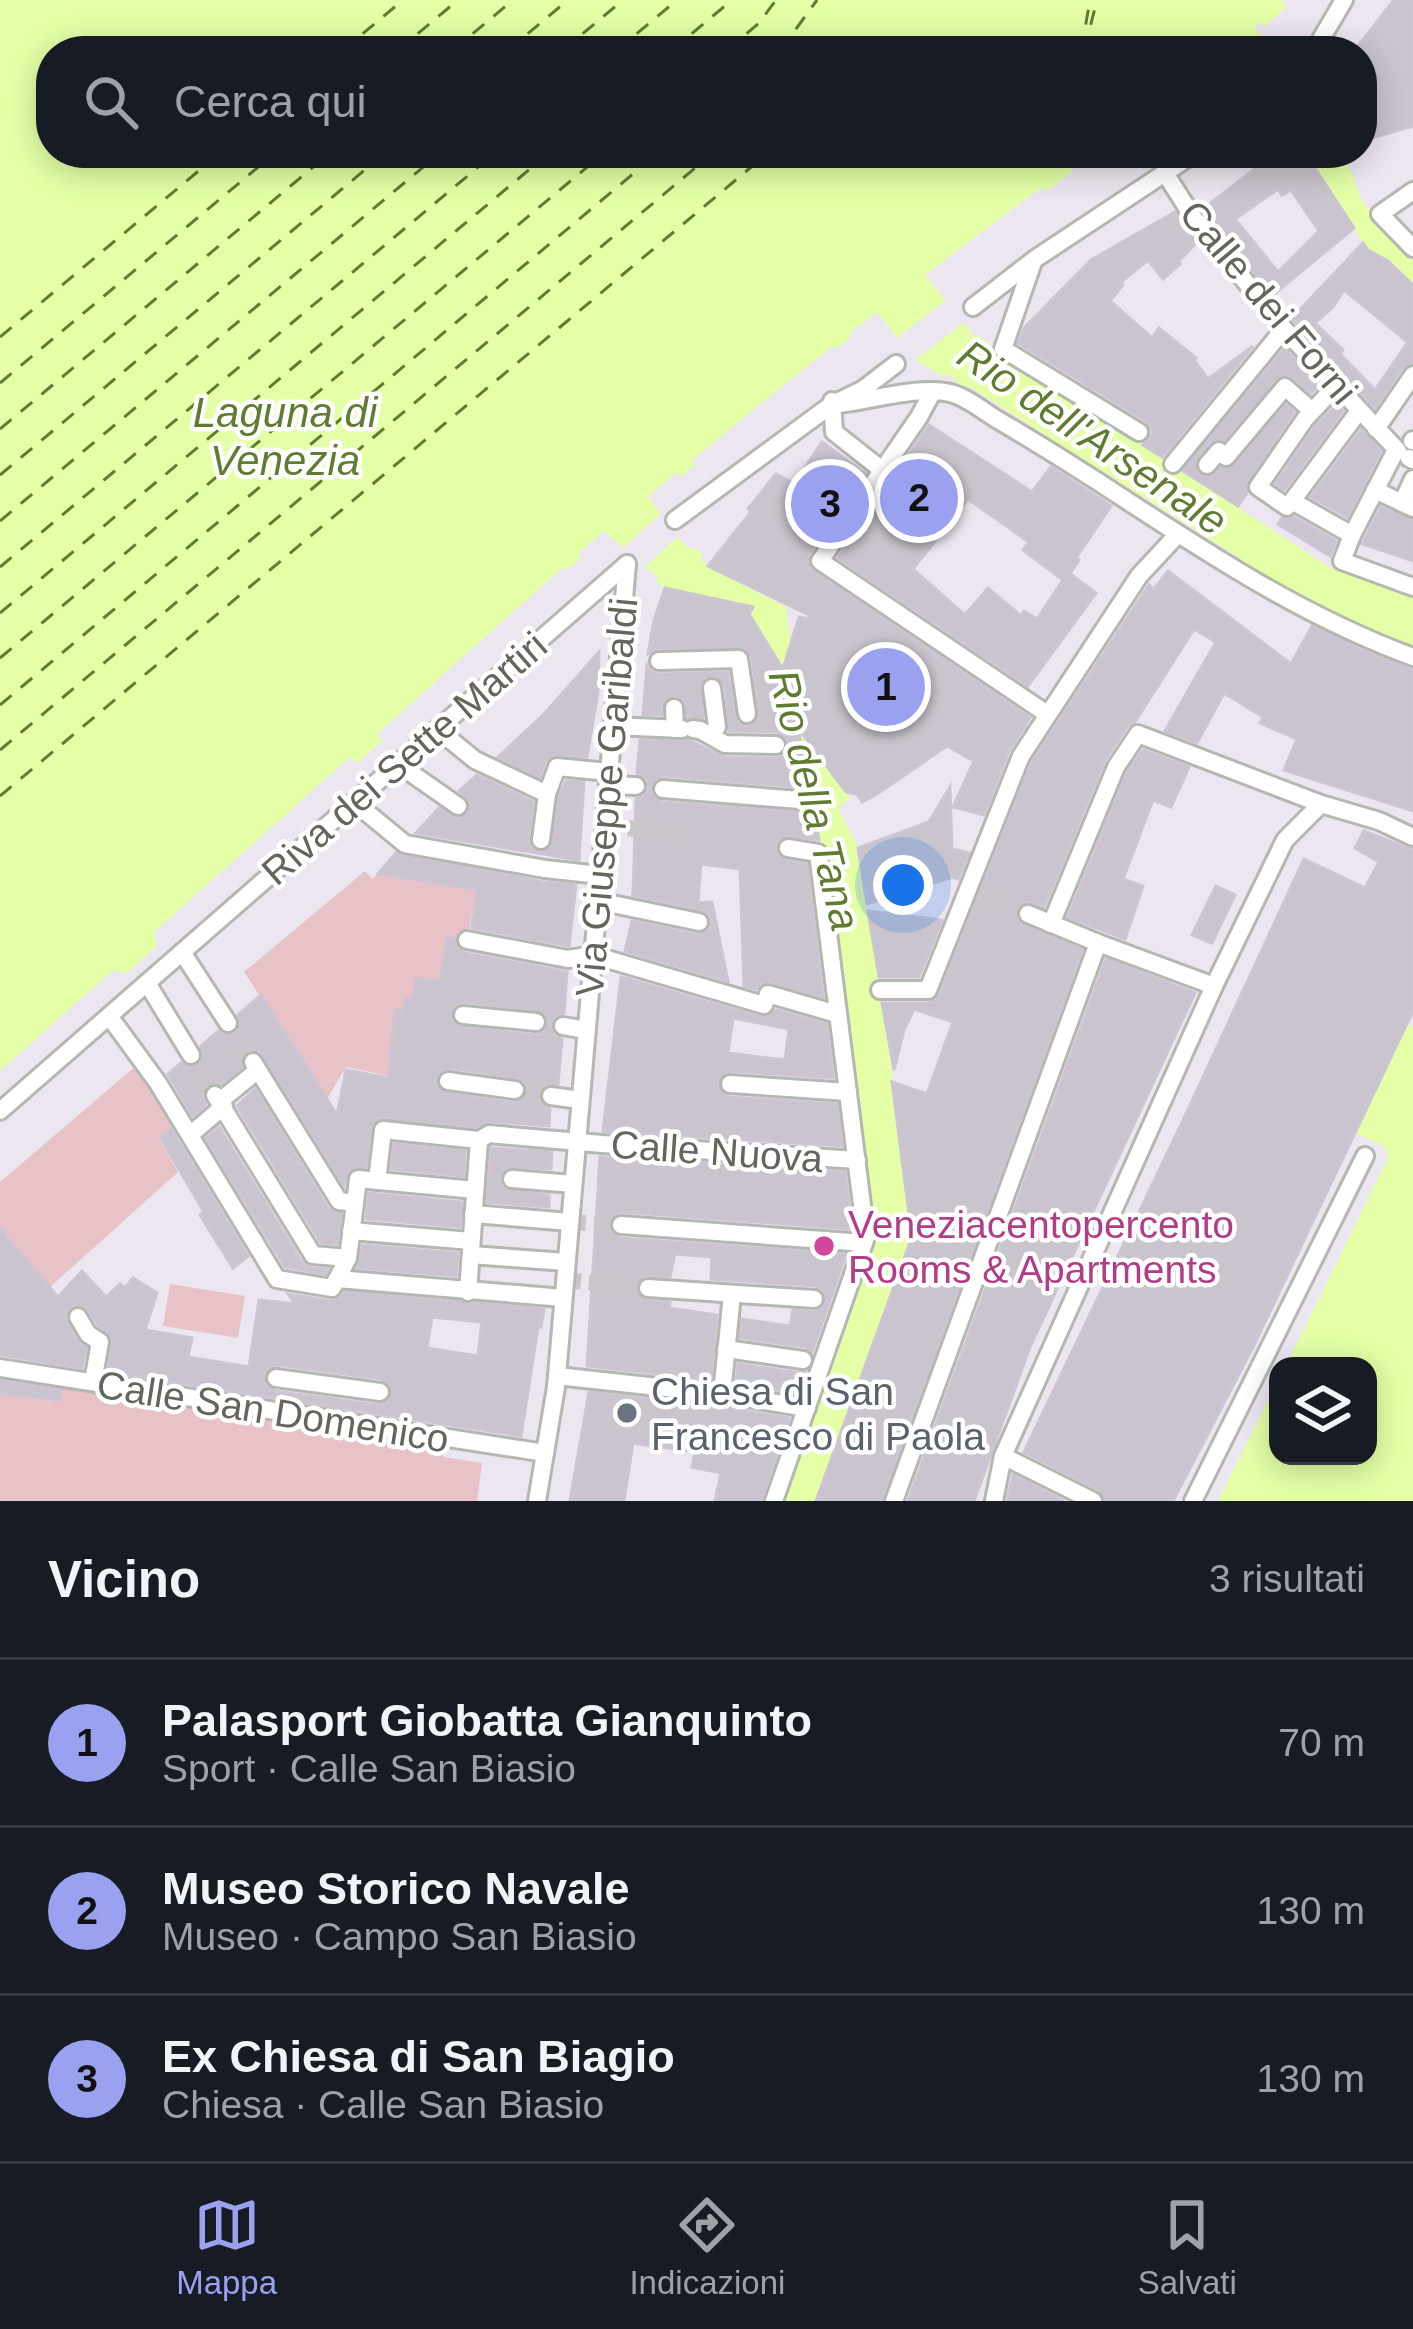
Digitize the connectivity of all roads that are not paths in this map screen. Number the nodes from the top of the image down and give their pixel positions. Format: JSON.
{"nodes":[{"id":1,"x":1344,"y":0,"type":"edge"},
{"id":2,"x":1323,"y":36,"type":"edge"},
{"id":3,"x":1171,"y":168,"type":"edge"},
{"id":4,"x":1165,"y":172,"type":"junction"},
{"id":5,"x":1413,"y":190,"type":"edge"},
{"id":6,"x":1413,"y":248,"type":"edge"},
{"id":7,"x":1030,"y":256,"type":"junction"},
{"id":8,"x":973,"y":307,"type":"dead end"},
{"id":9,"x":1284,"y":329,"type":"junction"},
{"id":10,"x":896,"y":364,"type":"dead end"},
{"id":11,"x":1413,"y":375,"type":"edge"},
{"id":12,"x":1336,"y":386,"type":"junction"},
{"id":13,"x":935,"y":391,"type":"junction"},
{"id":14,"x":832,"y":403,"type":"junction"},
{"id":15,"x":1312,"y":411,"type":"junction"},
{"id":16,"x":1359,"y":411,"type":"junction"},
{"id":17,"x":1376,"y":429,"type":"junction"},
{"id":18,"x":1139,"y":432,"type":"dead end"},
{"id":19,"x":1407,"y":450,"type":"edge"},
{"id":20,"x":1173,"y":464,"type":"dead end"},
{"id":21,"x":1207,"y":466,"type":"dead end"},
{"id":22,"x":880,"y":473,"type":"junction"},
{"id":23,"x":1413,"y":479,"type":"edge"},
{"id":24,"x":1375,"y":490,"type":"junction"},
{"id":25,"x":1292,"y":501,"type":"junction"},
{"id":26,"x":1407,"y":506,"type":"edge"},
{"id":27,"x":675,"y":520,"type":"dead end"},
{"id":28,"x":1178,"y":534,"type":"junction"},
{"id":29,"x":1351,"y":538,"type":"junction"},
{"id":30,"x":626,"y":564,"type":"joint"},
{"id":31,"x":1413,"y":586,"type":"edge"},
{"id":32,"x":1413,"y":657,"type":"edge"},
{"id":33,"x":659,"y":662,"type":"dead end"},
{"id":34,"x":712,"y":688,"type":"dead end"},
{"id":35,"x":674,"y":708,"type":"dead end"},
{"id":36,"x":747,"y":714,"type":"dead end"},
{"id":37,"x":1047,"y":714,"type":"junction"},
{"id":38,"x":613,"y":726,"type":"junction"},
{"id":39,"x":717,"y":727,"type":"dead end"},
{"id":40,"x":437,"y":729,"type":"junction"},
{"id":41,"x":683,"y":729,"type":"junction"},
{"id":42,"x":776,"y":745,"type":"tunnel mouth"},
{"id":43,"x":398,"y":764,"type":"junction"},
{"id":44,"x":608,"y":778,"type":"junction"},
{"id":45,"x":636,"y":786,"type":"dead end"},
{"id":46,"x":663,"y":789,"type":"dead end"},
{"id":47,"x":547,"y":794,"type":"junction"},
{"id":48,"x":812,"y":801,"type":"dead end"},
{"id":49,"x":354,"y":802,"type":"junction"},
{"id":50,"x":1321,"y":804,"type":"junction"},
{"id":51,"x":458,"y":806,"type":"dead end"},
{"id":52,"x":1413,"y":837,"type":"edge"},
{"id":53,"x":542,"y":840,"type":"dead end"},
{"id":54,"x":794,"y":849,"type":"dead end"},
{"id":55,"x":600,"y":875,"type":"junction"},
{"id":56,"x":598,"y":901,"type":"junction"},
{"id":57,"x":1028,"y":914,"type":"tunnel mouth"},
{"id":58,"x":699,"y":922,"type":"dead end"},
{"id":59,"x":1051,"y":924,"type":"junction"},
{"id":60,"x":467,"y":940,"type":"dead end"},
{"id":61,"x":1098,"y":943,"type":"junction"},
{"id":62,"x":182,"y":952,"type":"junction"},
{"id":63,"x":593,"y":956,"type":"junction"},
{"id":64,"x":147,"y":983,"type":"junction"},
{"id":65,"x":1214,"y":986,"type":"junction"},
{"id":66,"x":880,"y":990,"type":"dead end"},
{"id":67,"x":837,"y":1014,"type":"junction"},
{"id":68,"x":463,"y":1015,"type":"dead end"},
{"id":69,"x":109,"y":1016,"type":"junction"},
{"id":70,"x":531,"y":1017,"type":"dead end"},
{"id":71,"x":227,"y":1023,"type":"tunnel mouth"},
{"id":72,"x":563,"y":1026,"type":"dead end"},
{"id":73,"x":586,"y":1030,"type":"junction"},
{"id":74,"x":191,"y":1055,"type":"tunnel mouth"},
{"id":75,"x":448,"y":1081,"type":"dead end"},
{"id":76,"x":730,"y":1084,"type":"dead end"},
{"id":77,"x":515,"y":1090,"type":"tunnel mouth"},
{"id":78,"x":845,"y":1092,"type":"junction"},
{"id":79,"x":551,"y":1096,"type":"tunnel mouth"},
{"id":80,"x":220,"y":1100,"type":"junction"},
{"id":81,"x":580,"y":1100,"type":"junction"},
{"id":82,"x":0,"y":1111,"type":"edge"},
{"id":83,"x":190,"y":1135,"type":"junction"},
{"id":84,"x":479,"y":1140,"type":"junction"},
{"id":85,"x":577,"y":1142,"type":"junction"},
{"id":86,"x":1365,"y":1156,"type":"dead end"},
{"id":87,"x":857,"y":1160,"type":"junction"},
{"id":88,"x":512,"y":1179,"type":"dead end"},
{"id":89,"x":377,"y":1181,"type":"junction"},
{"id":90,"x":573,"y":1184,"type":"junction"},
{"id":91,"x":475,"y":1190,"type":"junction"},
{"id":92,"x":355,"y":1203,"type":"junction"},
{"id":93,"x":473,"y":1214,"type":"junction"},
{"id":94,"x":570,"y":1222,"type":"junction"},
{"id":95,"x":621,"y":1225,"type":"tunnel mouth"},
{"id":96,"x":352,"y":1231,"type":"junction"},
{"id":97,"x":864,"y":1243,"type":"junction"},
{"id":98,"x":471,"y":1248,"type":"junction"},
{"id":99,"x":348,"y":1258,"type":"junction"},
{"id":100,"x":566,"y":1262,"type":"junction"},
{"id":101,"x":337,"y":1279,"type":"junction"},
{"id":102,"x":648,"y":1288,"type":"tunnel mouth"},
{"id":103,"x":468,"y":1292,"type":"junction"},
{"id":104,"x":732,"y":1294,"type":"junction"},
{"id":105,"x":563,"y":1298,"type":"junction"},
{"id":106,"x":814,"y":1299,"type":"dead end"},
{"id":107,"x":72,"y":1324,"type":"dead end"},
{"id":108,"x":726,"y":1349,"type":"junction"},
{"id":109,"x":814,"y":1362,"type":"junction"},
{"id":110,"x":0,"y":1368,"type":"edge"},
{"id":111,"x":556,"y":1376,"type":"junction"},
{"id":112,"x":276,"y":1378,"type":"dead end"},
{"id":113,"x":93,"y":1382,"type":"junction"},
{"id":114,"x":380,"y":1392,"type":"dead end"},
{"id":115,"x":722,"y":1394,"type":"junction"},
{"id":116,"x":807,"y":1408,"type":"junction"},
{"id":117,"x":545,"y":1453,"type":"junction"},
{"id":118,"x":1003,"y":1456,"type":"junction"},
{"id":119,"x":537,"y":1501,"type":"edge"},
{"id":120,"x":774,"y":1501,"type":"edge"},
{"id":121,"x":894,"y":1501,"type":"edge"},
{"id":122,"x":994,"y":1501,"type":"edge"},
{"id":123,"x":1093,"y":1501,"type":"edge"},
{"id":124,"x":1193,"y":1501,"type":"edge"}],
"edges":[{"from":1,"to":2,"type":"street"},
{"from":3,"to":4,"type":"street"},
{"from":4,"to":7,"type":"street"},
{"from":4,"to":9,"type":"street","name":"Calle dei Forni"},
{"from":5,"to":6,"type":"street"},
{"from":7,"to":8,"type":"street"},
{"from":7,"to":18,"type":"street"},
{"from":9,"to":12,"type":"street","name":"Calle dei Forni"},
{"from":9,"to":20,"type":"street"},
{"from":10,"to":14,"type":"street"},
{"from":11,"to":17,"type":"street"},
{"from":12,"to":15,"type":"street"},
{"from":12,"to":16,"type":"street","name":"Calle dei Forni"},
{"from":13,"to":14,"type":"street"},
{"from":13,"to":22,"type":"street"},
{"from":13,"to":28,"type":"street"},
{"from":14,"to":22,"type":"street"},
{"from":14,"to":27,"type":"street"},
{"from":15,"to":21,"type":"street"},
{"from":15,"to":25,"type":"street"},
{"from":16,"to":17,"type":"street","name":"Calle dei Forni"},
{"from":16,"to":25,"type":"street"},
{"from":17,"to":19,"type":"street","name":"Calle dei Forni"},
{"from":19,"to":24,"type":"street"},
{"from":22,"to":37,"type":"street"},
{"from":23,"to":26,"type":"street"},
{"from":24,"to":26,"type":"street"},
{"from":24,"to":29,"type":"street"},
{"from":25,"to":29,"type":"street"},
{"from":28,"to":32,"type":"street"},
{"from":28,"to":37,"type":"street"},
{"from":29,"to":31,"type":"street"},
{"from":30,"to":38,"type":"street","name":"Via Giuseppe Garibaldi"},
{"from":30,"to":40,"type":"street","name":"Riva dei Sette Martiri"},
{"from":33,"to":36,"type":"street"},
{"from":34,"to":39,"type":"street"},
{"from":35,"to":41,"type":"street"},
{"from":37,"to":66,"type":"street"},
{"from":38,"to":41,"type":"street"},
{"from":38,"to":44,"type":"street","name":"Via Giuseppe Garibaldi"},
{"from":40,"to":43,"type":"street","name":"Riva dei Sette Martiri"},
{"from":40,"to":47,"type":"street"},
{"from":41,"to":42,"type":"street"},
{"from":43,"to":49,"type":"street","name":"Riva dei Sette Martiri"},
{"from":43,"to":51,"type":"street"},
{"from":44,"to":45,"type":"street"},
{"from":44,"to":47,"type":"street"},
{"from":44,"to":55,"type":"street","name":"Via Giuseppe Garibaldi"},
{"from":46,"to":48,"type":"street"},
{"from":47,"to":53,"type":"street"},
{"from":49,"to":55,"type":"street"},
{"from":49,"to":62,"type":"street","name":"Riva dei Sette Martiri"},
{"from":50,"to":52,"type":"street"},
{"from":50,"to":59,"type":"street"},
{"from":50,"to":65,"type":"street"},
{"from":54,"to":67,"type":"street"},
{"from":55,"to":56,"type":"street","name":"Via Giuseppe Garibaldi"},
{"from":56,"to":58,"type":"street"},
{"from":56,"to":63,"type":"street","name":"Via Giuseppe Garibaldi"},
{"from":57,"to":59,"type":"street"},
{"from":59,"to":61,"type":"street"},
{"from":60,"to":63,"type":"street"},
{"from":61,"to":65,"type":"street"},
{"from":61,"to":121,"type":"street"},
{"from":62,"to":64,"type":"street","name":"Riva dei Sette Martiri"},
{"from":62,"to":71,"type":"street"},
{"from":63,"to":67,"type":"street"},
{"from":63,"to":73,"type":"street","name":"Via Giuseppe Garibaldi"},
{"from":64,"to":69,"type":"street","name":"Riva dei Sette Martiri"},
{"from":64,"to":74,"type":"street"},
{"from":65,"to":118,"type":"street"},
{"from":67,"to":78,"type":"street"},
{"from":68,"to":70,"type":"street"},
{"from":69,"to":82,"type":"street","name":"Riva dei Sette Martiri"},
{"from":69,"to":83,"type":"street"},
{"from":72,"to":73,"type":"street","name":"Via Giuseppe Garibaldi"},
{"from":73,"to":81,"type":"street","name":"Via Giuseppe Garibaldi"},
{"from":75,"to":77,"type":"street"},
{"from":76,"to":78,"type":"street"},
{"from":78,"to":87,"type":"street"},
{"from":79,"to":81,"type":"street"},
{"from":80,"to":83,"type":"street"},
{"from":80,"to":92,"type":"street"},
{"from":80,"to":99,"type":"street"},
{"from":81,"to":85,"type":"street","name":"Via Giuseppe Garibaldi"},
{"from":83,"to":101,"type":"street"},
{"from":84,"to":85,"type":"street","name":"Calle Nuova"},
{"from":84,"to":89,"type":"street","name":"Calle Nuova"},
{"from":84,"to":91,"type":"street"},
{"from":85,"to":87,"type":"street","name":"Calle Nuova"},
{"from":85,"to":90,"type":"street","name":"Via Giuseppe Garibaldi"},
{"from":86,"to":124,"type":"street"},
{"from":87,"to":97,"type":"street"},
{"from":88,"to":90,"type":"street"},
{"from":89,"to":91,"type":"street"},
{"from":89,"to":92,"type":"street"},
{"from":90,"to":94,"type":"street","name":"Via Giuseppe Garibaldi"},
{"from":91,"to":93,"type":"street"},
{"from":92,"to":96,"type":"street"},
{"from":93,"to":94,"type":"street"},
{"from":93,"to":98,"type":"street"},
{"from":94,"to":100,"type":"street","name":"Via Giuseppe Garibaldi"},
{"from":95,"to":97,"type":"street"},
{"from":96,"to":98,"type":"street"},
{"from":96,"to":99,"type":"street"},
{"from":97,"to":109,"type":"street"},
{"from":98,"to":100,"type":"street"},
{"from":98,"to":103,"type":"street"},
{"from":99,"to":101,"type":"street"},
{"from":100,"to":105,"type":"street","name":"Via Giuseppe Garibaldi"},
{"from":101,"to":103,"type":"street"},
{"from":102,"to":104,"type":"street"},
{"from":103,"to":105,"type":"street"},
{"from":104,"to":106,"type":"street"},
{"from":104,"to":108,"type":"street"},
{"from":105,"to":111,"type":"street","name":"Via Giuseppe Garibaldi"},
{"from":107,"to":113,"type":"street"},
{"from":108,"to":109,"type":"street"},
{"from":108,"to":115,"type":"street"},
{"from":109,"to":116,"type":"street"},
{"from":110,"to":113,"type":"street","name":"Calle San Domenico"},
{"from":111,"to":115,"type":"street"},
{"from":111,"to":117,"type":"street","name":"Via Giuseppe Garibaldi"},
{"from":112,"to":114,"type":"street"},
{"from":113,"to":117,"type":"street","name":"Calle San Domenico"},
{"from":115,"to":116,"type":"street"},
{"from":116,"to":120,"type":"street"},
{"from":117,"to":119,"type":"street","name":"Via Giuseppe Garibaldi"},
{"from":118,"to":122,"type":"street"},
{"from":118,"to":123,"type":"street"}]}
